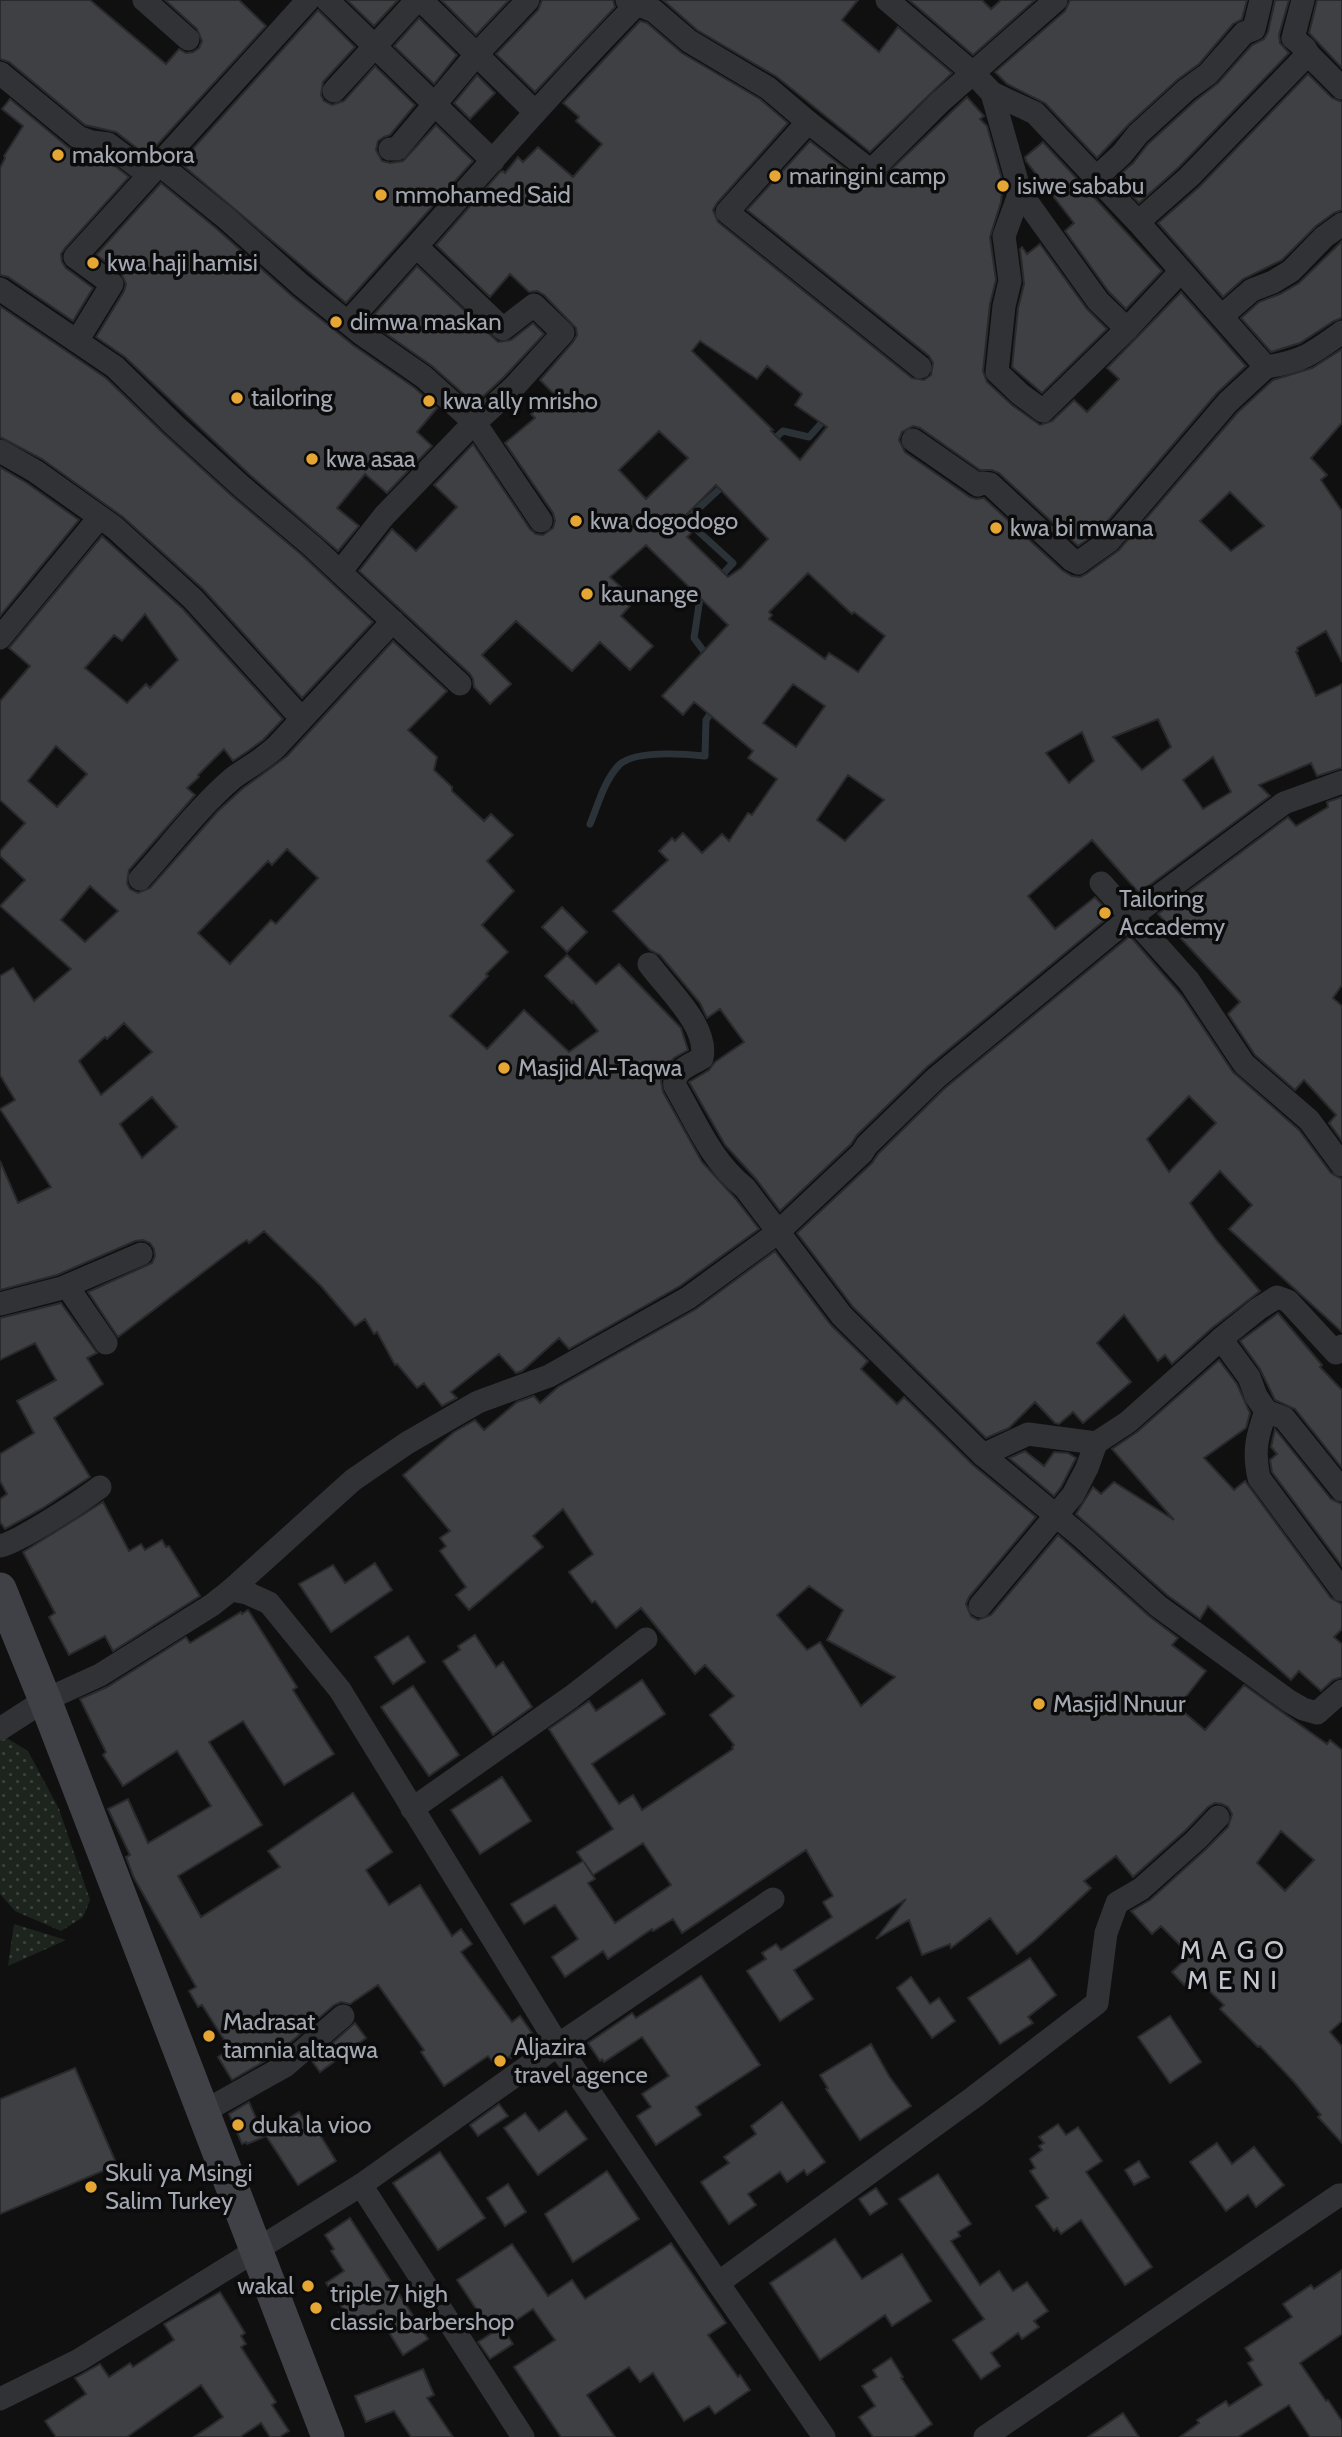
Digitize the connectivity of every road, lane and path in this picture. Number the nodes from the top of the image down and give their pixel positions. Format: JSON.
{"nodes":[{"id":1,"x":144,"y":0,"type":"edge"},
{"id":2,"x":308,"y":0,"type":"edge"},
{"id":3,"x":327,"y":0,"type":"edge"},
{"id":4,"x":419,"y":0,"type":"edge"},
{"id":5,"x":528,"y":0,"type":"edge"},
{"id":6,"x":887,"y":0,"type":"edge"},
{"id":7,"x":1056,"y":0,"type":"edge"},
{"id":8,"x":1261,"y":0,"type":"edge"},
{"id":9,"x":1303,"y":0,"type":"edge"},
{"id":10,"x":632,"y":2,"type":"edge"},
{"id":11,"x":188,"y":39,"type":"dead end"},
{"id":12,"x":375,"y":46,"type":"junction"},
{"id":13,"x":1308,"y":54,"type":"junction"},
{"id":14,"x":476,"y":55,"type":"junction"},
{"id":15,"x":0,"y":73,"type":"edge"},
{"id":16,"x":974,"y":74,"type":"junction"},
{"id":17,"x":1342,"y":88,"type":"edge"},
{"id":18,"x":334,"y":91,"type":"dead end"},
{"id":19,"x":992,"y":93,"type":"junction"},
{"id":20,"x":434,"y":104,"type":"junction"},
{"id":21,"x":535,"y":112,"type":"junction"},
{"id":22,"x":808,"y":122,"type":"junction"},
{"id":23,"x":390,"y":149,"type":"dead end"},
{"id":24,"x":493,"y":161,"type":"junction"},
{"id":25,"x":154,"y":169,"type":"junction"},
{"id":26,"x":1097,"y":177,"type":"junction"},
{"id":27,"x":1020,"y":192,"type":"junction"},
{"id":28,"x":1138,"y":222,"type":"junction"},
{"id":29,"x":1342,"y":224,"type":"edge"},
{"id":30,"x":417,"y":247,"type":"junction"},
{"id":31,"x":1181,"y":271,"type":"junction"},
{"id":32,"x":0,"y":289,"type":"edge"},
{"id":33,"x":1222,"y":316,"type":"junction"},
{"id":34,"x":348,"y":322,"type":"junction"},
{"id":35,"x":1127,"y":329,"type":"junction"},
{"id":36,"x":1342,"y":332,"type":"edge"},
{"id":37,"x":77,"y":341,"type":"junction"},
{"id":38,"x":920,"y":367,"type":"dead end"},
{"id":39,"x":1266,"y":367,"type":"junction"},
{"id":40,"x":475,"y":423,"type":"junction"},
{"id":41,"x":913,"y":440,"type":"dead end"},
{"id":42,"x":0,"y":451,"type":"edge"},
{"id":43,"x":99,"y":518,"type":"junction"},
{"id":44,"x":541,"y":521,"type":"dead end"},
{"id":45,"x":340,"y":572,"type":"junction"},
{"id":46,"x":393,"y":621,"type":"junction"},
{"id":47,"x":0,"y":638,"type":"edge"},
{"id":48,"x":460,"y":684,"type":"dead end"},
{"id":49,"x":300,"y":718,"type":"junction"},
{"id":50,"x":1342,"y":782,"type":"edge"},
{"id":51,"x":140,"y":879,"type":"dead end"},
{"id":52,"x":1101,"y":883,"type":"dead end"},
{"id":53,"x":1132,"y":916,"type":"junction"},
{"id":54,"x":649,"y":964,"type":"dead end"},
{"id":55,"x":1342,"y":1165,"type":"edge"},
{"id":56,"x":777,"y":1233,"type":"junction"},
{"id":57,"x":141,"y":1254,"type":"dead end"},
{"id":58,"x":67,"y":1286,"type":"junction"},
{"id":59,"x":0,"y":1304,"type":"edge"},
{"id":60,"x":1221,"y":1339,"type":"junction"},
{"id":61,"x":106,"y":1343,"type":"dead end"},
{"id":62,"x":1342,"y":1346,"type":"edge"},
{"id":63,"x":1266,"y":1411,"type":"junction"},
{"id":64,"x":1096,"y":1443,"type":"junction"},
{"id":65,"x":984,"y":1455,"type":"junction"},
{"id":66,"x":100,"y":1487,"type":"dead end"},
{"id":67,"x":1342,"y":1490,"type":"edge"},
{"id":68,"x":1056,"y":1516,"type":"junction"},
{"id":69,"x":0,"y":1546,"type":"edge"},
{"id":70,"x":0,"y":1588,"type":"edge"},
{"id":71,"x":231,"y":1590,"type":"junction"},
{"id":72,"x":1342,"y":1590,"type":"edge"},
{"id":73,"x":980,"y":1605,"type":"dead end"},
{"id":74,"x":646,"y":1639,"type":"dead end"},
{"id":75,"x":1342,"y":1691,"type":"edge"},
{"id":76,"x":45,"y":1700,"type":"junction"},
{"id":77,"x":0,"y":1729,"type":"edge"},
{"id":78,"x":412,"y":1809,"type":"junction"},
{"id":79,"x":1218,"y":1817,"type":"dead end"},
{"id":80,"x":774,"y":1899,"type":"dead end"},
{"id":81,"x":343,"y":2016,"type":"dead end"},
{"id":82,"x":558,"y":2045,"type":"junction"},
{"id":83,"x":202,"y":2112,"type":"junction"},
{"id":84,"x":361,"y":2185,"type":"junction"},
{"id":85,"x":1342,"y":2195,"type":"edge"},
{"id":86,"x":256,"y":2249,"type":"junction"},
{"id":87,"x":718,"y":2283,"type":"junction"},
{"id":88,"x":0,"y":2399,"type":"edge"},
{"id":89,"x":322,"y":2434,"type":"edge"},
{"id":90,"x":523,"y":2437,"type":"edge"},
{"id":91,"x":824,"y":2437,"type":"edge"},
{"id":92,"x":985,"y":2437,"type":"edge"}],
"edges":[{"from":1,"to":11,"type":"street"},
{"from":2,"to":25,"type":"street"},
{"from":3,"to":12,"type":"street"},
{"from":4,"to":12,"type":"street"},
{"from":4,"to":14,"type":"street"},
{"from":5,"to":14,"type":"street"},
{"from":6,"to":16,"type":"street"},
{"from":7,"to":16,"type":"street"},
{"from":8,"to":26,"type":"street"},
{"from":9,"to":13,"type":"street"},
{"from":10,"to":21,"type":"street"},
{"from":10,"to":22,"type":"street"},
{"from":12,"to":18,"type":"street"},
{"from":12,"to":20,"type":"street"},
{"from":13,"to":17,"type":"street"},
{"from":13,"to":28,"type":"street"},
{"from":14,"to":20,"type":"street"},
{"from":14,"to":21,"type":"street"},
{"from":15,"to":25,"type":"street"},
{"from":16,"to":19,"type":"street"},
{"from":16,"to":22,"type":"street"},
{"from":19,"to":26,"type":"street"},
{"from":19,"to":27,"type":"street"},
{"from":20,"to":23,"type":"street"},
{"from":20,"to":24,"type":"street"},
{"from":21,"to":24,"type":"street"},
{"from":22,"to":38,"type":"street"},
{"from":24,"to":30,"type":"street"},
{"from":25,"to":34,"type":"street"},
{"from":25,"to":37,"type":"street"},
{"from":26,"to":28,"type":"street"},
{"from":27,"to":35,"type":"street"},
{"from":27,"to":35,"type":"street"},
{"from":28,"to":31,"type":"street"},
{"from":29,"to":33,"type":"street"},
{"from":30,"to":34,"type":"street"},
{"from":30,"to":40,"type":"street"},
{"from":31,"to":33,"type":"street"},
{"from":31,"to":35,"type":"street"},
{"from":32,"to":37,"type":"street"},
{"from":33,"to":39,"type":"street"},
{"from":34,"to":40,"type":"street"},
{"from":36,"to":39,"type":"street"},
{"from":37,"to":45,"type":"street"},
{"from":39,"to":41,"type":"street"},
{"from":40,"to":44,"type":"street"},
{"from":40,"to":45,"type":"street"},
{"from":42,"to":43,"type":"street"},
{"from":43,"to":47,"type":"street"},
{"from":43,"to":49,"type":"street"},
{"from":45,"to":46,"type":"street"},
{"from":46,"to":48,"type":"street"},
{"from":46,"to":49,"type":"street"},
{"from":49,"to":51,"type":"street"},
{"from":50,"to":53,"type":"street"},
{"from":52,"to":53,"type":"street"},
{"from":53,"to":55,"type":"street"},
{"from":53,"to":56,"type":"street"},
{"from":54,"to":56,"type":"street"},
{"from":56,"to":65,"type":"street"},
{"from":56,"to":71,"type":"street"},
{"from":57,"to":58,"type":"street"},
{"from":58,"to":59,"type":"street"},
{"from":58,"to":61,"type":"street"},
{"from":60,"to":62,"type":"street"},
{"from":60,"to":63,"type":"street"},
{"from":60,"to":64,"type":"street"},
{"from":63,"to":67,"type":"street"},
{"from":63,"to":72,"type":"street"},
{"from":64,"to":65,"type":"street"},
{"from":64,"to":68,"type":"street"},
{"from":65,"to":68,"type":"street"},
{"from":66,"to":69,"type":"street"},
{"from":68,"to":73,"type":"street"},
{"from":68,"to":75,"type":"street"},
{"from":70,"to":76,"type":"main road"},
{"from":71,"to":76,"type":"street"},
{"from":71,"to":78,"type":"street"},
{"from":74,"to":78,"type":"street"},
{"from":76,"to":77,"type":"street"},
{"from":76,"to":83,"type":"main road"},
{"from":78,"to":82,"type":"street"},
{"from":79,"to":87,"type":"street"},
{"from":80,"to":82,"type":"street"},
{"from":81,"to":83,"type":"street"},
{"from":82,"to":84,"type":"street"},
{"from":82,"to":87,"type":"street"},
{"from":83,"to":86,"type":"main road"},
{"from":84,"to":86,"type":"street"},
{"from":84,"to":90,"type":"street"},
{"from":85,"to":92,"type":"street"},
{"from":86,"to":88,"type":"street"},
{"from":86,"to":89,"type":"main road"},
{"from":87,"to":91,"type":"street"}]}
